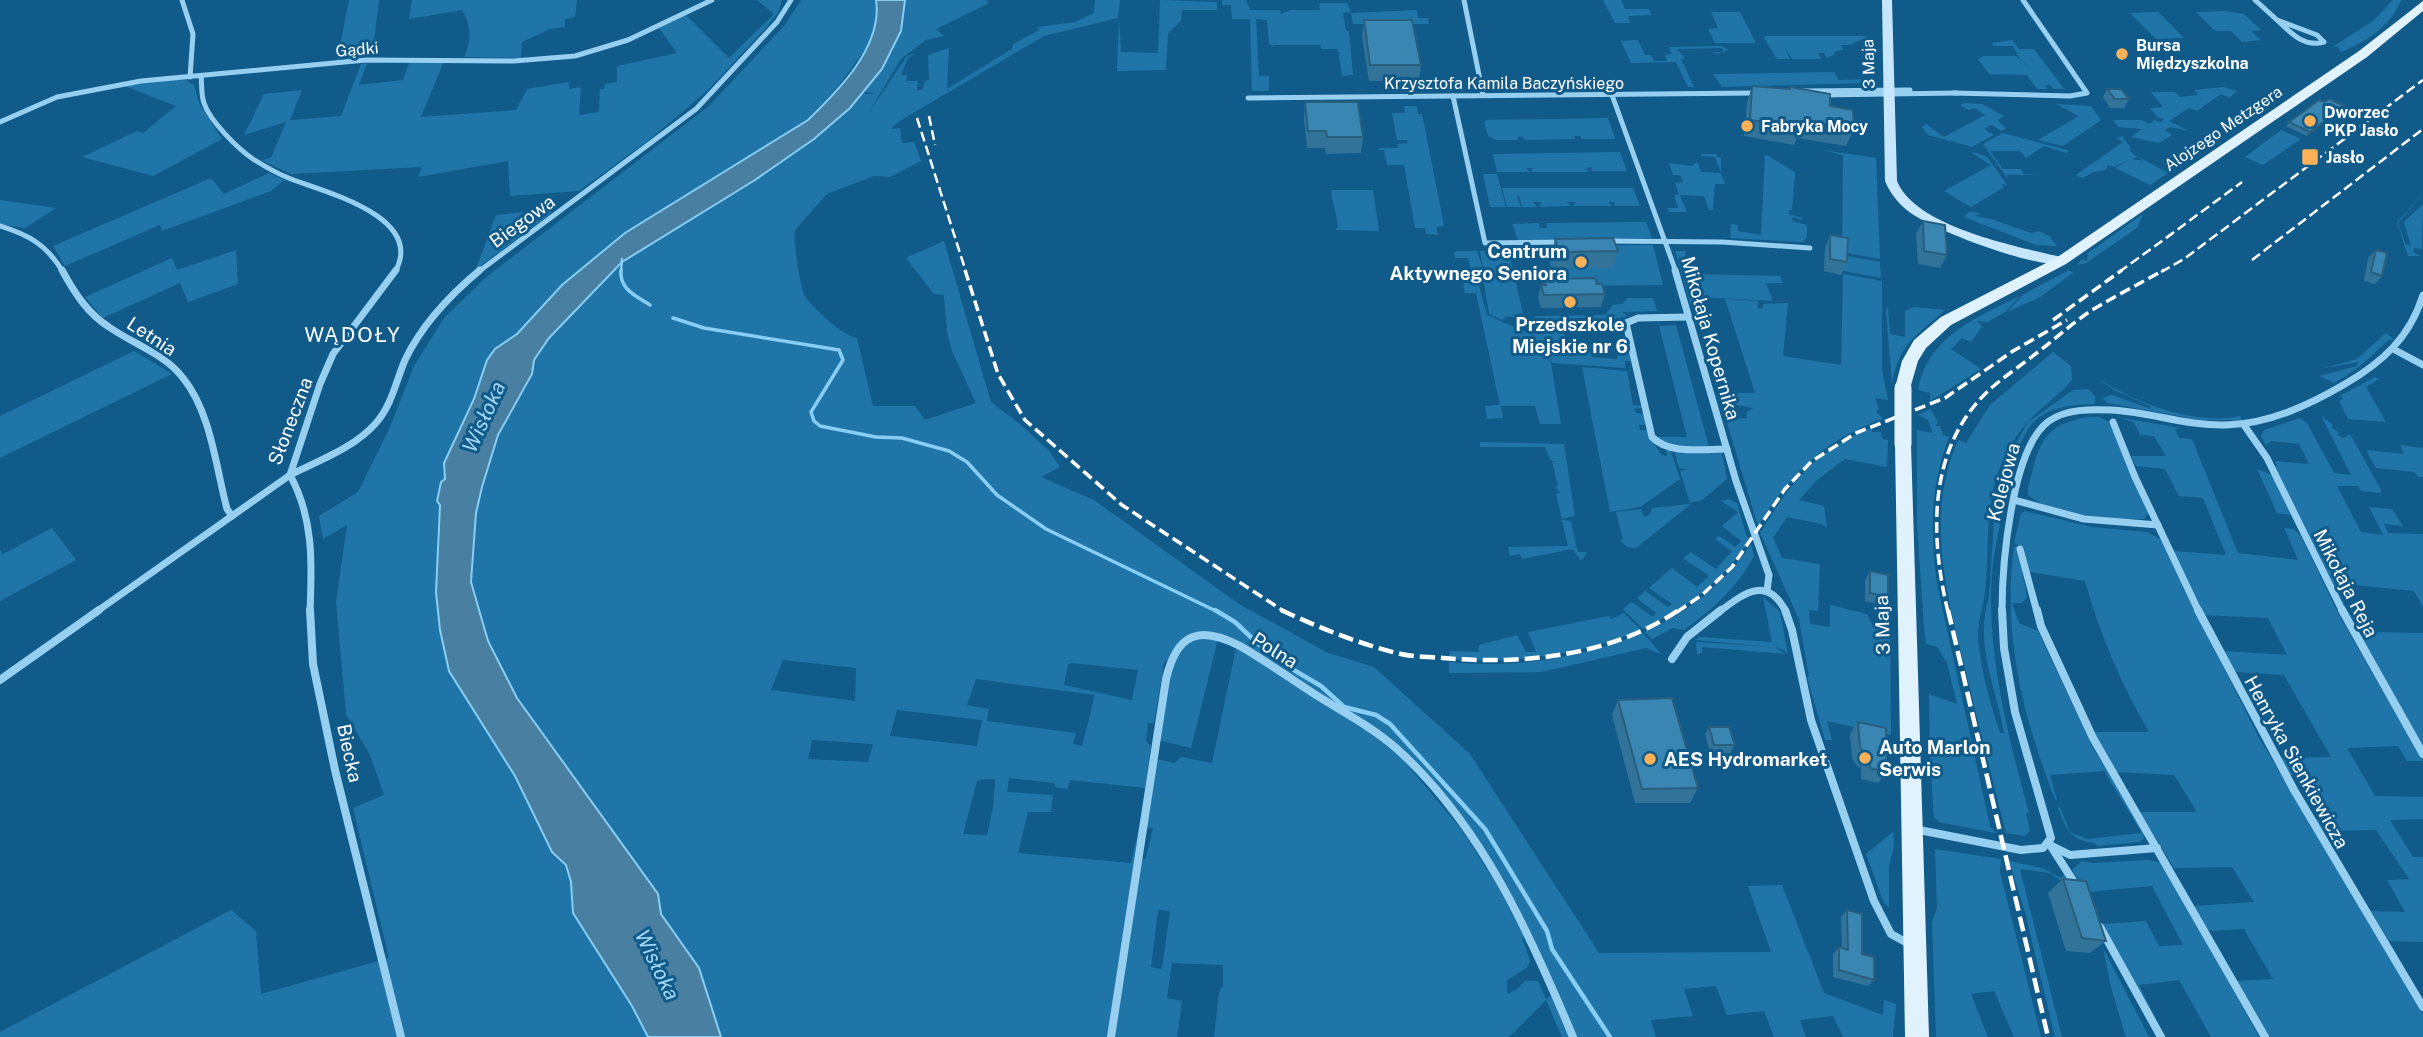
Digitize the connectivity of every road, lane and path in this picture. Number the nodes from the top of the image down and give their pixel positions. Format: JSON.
{"nodes":[{"id":1,"x":182,"y":0,"type":"edge"},
{"id":2,"x":712,"y":0,"type":"edge"},
{"id":3,"x":791,"y":0,"type":"edge"},
{"id":4,"x":1464,"y":0,"type":"edge"},
{"id":5,"x":1887,"y":0,"type":"edge"},
{"id":6,"x":2023,"y":0,"type":"edge"},
{"id":7,"x":2255,"y":0,"type":"edge"},
{"id":8,"x":2411,"y":0,"type":"edge"},
{"id":9,"x":2423,"y":4,"type":"edge"},
{"id":10,"x":2277,"y":20,"type":"junction"},
{"id":11,"x":2402,"y":21,"type":"junction"},
{"id":12,"x":190,"y":76,"type":"junction"},
{"id":13,"x":201,"y":76,"type":"junction"},
{"id":14,"x":1890,"y":92,"type":"junction"},
{"id":15,"x":1760,"y":93,"type":"edge"},
{"id":16,"x":1800,"y":93,"type":"edge"},
{"id":17,"x":1612,"y":94,"type":"junction"},
{"id":18,"x":1483,"y":95,"type":"junction"},
{"id":19,"x":1453,"y":96,"type":"junction"},
{"id":20,"x":1248,"y":98,"type":"dead end"},
{"id":21,"x":0,"y":122,"type":"edge"},
{"id":22,"x":1891,"y":168,"type":"junction"},
{"id":23,"x":0,"y":226,"type":"edge"},
{"id":24,"x":1565,"y":242,"type":"edge"},
{"id":25,"x":1603,"y":242,"type":"edge"},
{"id":26,"x":1666,"y":242,"type":"junction"},
{"id":27,"x":1810,"y":248,"type":"dead end"},
{"id":28,"x":2006,"y":248,"type":"junction"},
{"id":29,"x":2061,"y":261,"type":"junction"},
{"id":30,"x":2029,"y":278,"type":"junction"},
{"id":31,"x":2423,"y":295,"type":"edge"},
{"id":32,"x":1688,"y":317,"type":"junction"},
{"id":33,"x":2395,"y":350,"type":"junction"},
{"id":34,"x":2423,"y":365,"type":"edge"},
{"id":35,"x":2113,"y":422,"type":"dead end"},
{"id":36,"x":2244,"y":425,"type":"junction"},
{"id":37,"x":1727,"y":449,"type":"junction"},
{"id":38,"x":290,"y":475,"type":"junction"},
{"id":39,"x":2014,"y":500,"type":"junction"},
{"id":40,"x":232,"y":516,"type":"junction"},
{"id":41,"x":2158,"y":525,"type":"junction"},
{"id":42,"x":2020,"y":549,"type":"dead end"},
{"id":43,"x":1767,"y":591,"type":"junction"},
{"id":44,"x":1672,"y":659,"type":"dead end"},
{"id":45,"x":0,"y":680,"type":"edge"},
{"id":46,"x":2423,"y":754,"type":"edge"},
{"id":47,"x":1913,"y":829,"type":"junction"},
{"id":48,"x":2049,"y":843,"type":"junction"},
{"id":49,"x":2157,"y":848,"type":"junction"},
{"id":50,"x":2081,"y":892,"type":"edge"},
{"id":51,"x":2096,"y":920,"type":"edge"},
{"id":52,"x":1915,"y":946,"type":"junction"},
{"id":53,"x":2423,"y":1007,"type":"edge"},
{"id":54,"x":401,"y":1037,"type":"edge"},
{"id":55,"x":1111,"y":1037,"type":"edge"},
{"id":56,"x":1573,"y":1037,"type":"edge"},
{"id":57,"x":1917,"y":1037,"type":"edge"},
{"id":58,"x":2161,"y":1037,"type":"edge"},
{"id":59,"x":2264,"y":1037,"type":"edge"}],
"edges":[{"from":1,"to":12,"type":"street"},
{"from":2,"to":13,"type":"street","name":"Gądki"},
{"from":3,"to":38,"type":"street","name":"Biegowa"},
{"from":4,"to":18,"type":"street"},
{"from":5,"to":14,"type":"street","name":"3 Maja"},
{"from":6,"to":14,"type":"street"},
{"from":7,"to":10,"type":"street"},
{"from":8,"to":9,"type":"main road"},
{"from":8,"to":11,"type":"main road"},
{"from":9,"to":11,"type":"main road","name":"Alojzego Metzgera"},
{"from":10,"to":10,"type":"street"},
{"from":11,"to":29,"type":"main road","name":"Alojzego Metzgera"},
{"from":12,"to":13,"type":"street","name":"Gądki"},
{"from":12,"to":21,"type":"street","name":"Gądki"},
{"from":13,"to":38,"type":"street","name":"Słoneczna"},
{"from":14,"to":16,"type":"street"},
{"from":14,"to":22,"type":"street","name":"3 Maja"},
{"from":15,"to":17,"type":"street","name":"Krzysztofa Kamila Baczyńskiego"},
{"from":17,"to":18,"type":"street","name":"Krzysztofa Kamila Baczyńskiego"},
{"from":17,"to":26,"type":"street","name":"Mikołaja Kopernika"},
{"from":18,"to":19,"type":"street","name":"Krzysztofa Kamila Baczyńskiego"},
{"from":19,"to":20,"type":"street","name":"Krzysztofa Kamila Baczyńskiego"},
{"from":19,"to":24,"type":"street"},
{"from":22,"to":28,"type":"street","name":"3 Maja"},
{"from":22,"to":29,"type":"street"},
{"from":23,"to":40,"type":"street","name":"Letnia"},
{"from":25,"to":26,"type":"street"},
{"from":26,"to":27,"type":"street"},
{"from":26,"to":32,"type":"street","name":"Mikołaja Kopernika"},
{"from":28,"to":29,"type":"street","name":"3 Maja"},
{"from":28,"to":30,"type":"street","name":"3 Maja"},
{"from":29,"to":30,"type":"main road","name":"3 Maja"},
{"from":30,"to":47,"type":"main road","name":"3 Maja","bridge":true},
{"from":31,"to":33,"type":"street","name":"Kolejowa"},
{"from":32,"to":37,"type":"street","name":"Mikołaja Kopernika"},
{"from":32,"to":37,"type":"street"},
{"from":33,"to":34,"type":"street"},
{"from":33,"to":36,"type":"street","name":"Kolejowa"},
{"from":35,"to":41,"type":"street","name":"Henryka Sienkiewicza"},
{"from":36,"to":39,"type":"street","name":"Kolejowa"},
{"from":36,"to":46,"type":"street","name":"Mikołaja Reja"},
{"from":37,"to":43,"type":"street","name":"Mikołaja Kopernika"},
{"from":38,"to":40,"type":"street","name":"Słoneczna"},
{"from":38,"to":54,"type":"street","name":"Biecka"},
{"from":39,"to":41,"type":"street"},
{"from":39,"to":48,"type":"street","name":"Kolejowa"},
{"from":40,"to":45,"type":"street","name":"Słoneczna"},
{"from":41,"to":53,"type":"street","name":"Henryka Sienkiewicza"},
{"from":42,"to":49,"type":"street"},
{"from":43,"to":44,"type":"street"},
{"from":43,"to":52,"type":"street"},
{"from":47,"to":48,"type":"street"},
{"from":47,"to":52,"type":"main road","name":"3 Maja"},
{"from":48,"to":49,"type":"street"},
{"from":48,"to":50,"type":"street"},
{"from":49,"to":59,"type":"street"},
{"from":51,"to":58,"type":"street"},
{"from":52,"to":57,"type":"main road","name":"3 Maja"},
{"from":55,"to":56,"type":"street","name":"Polna"}]}
